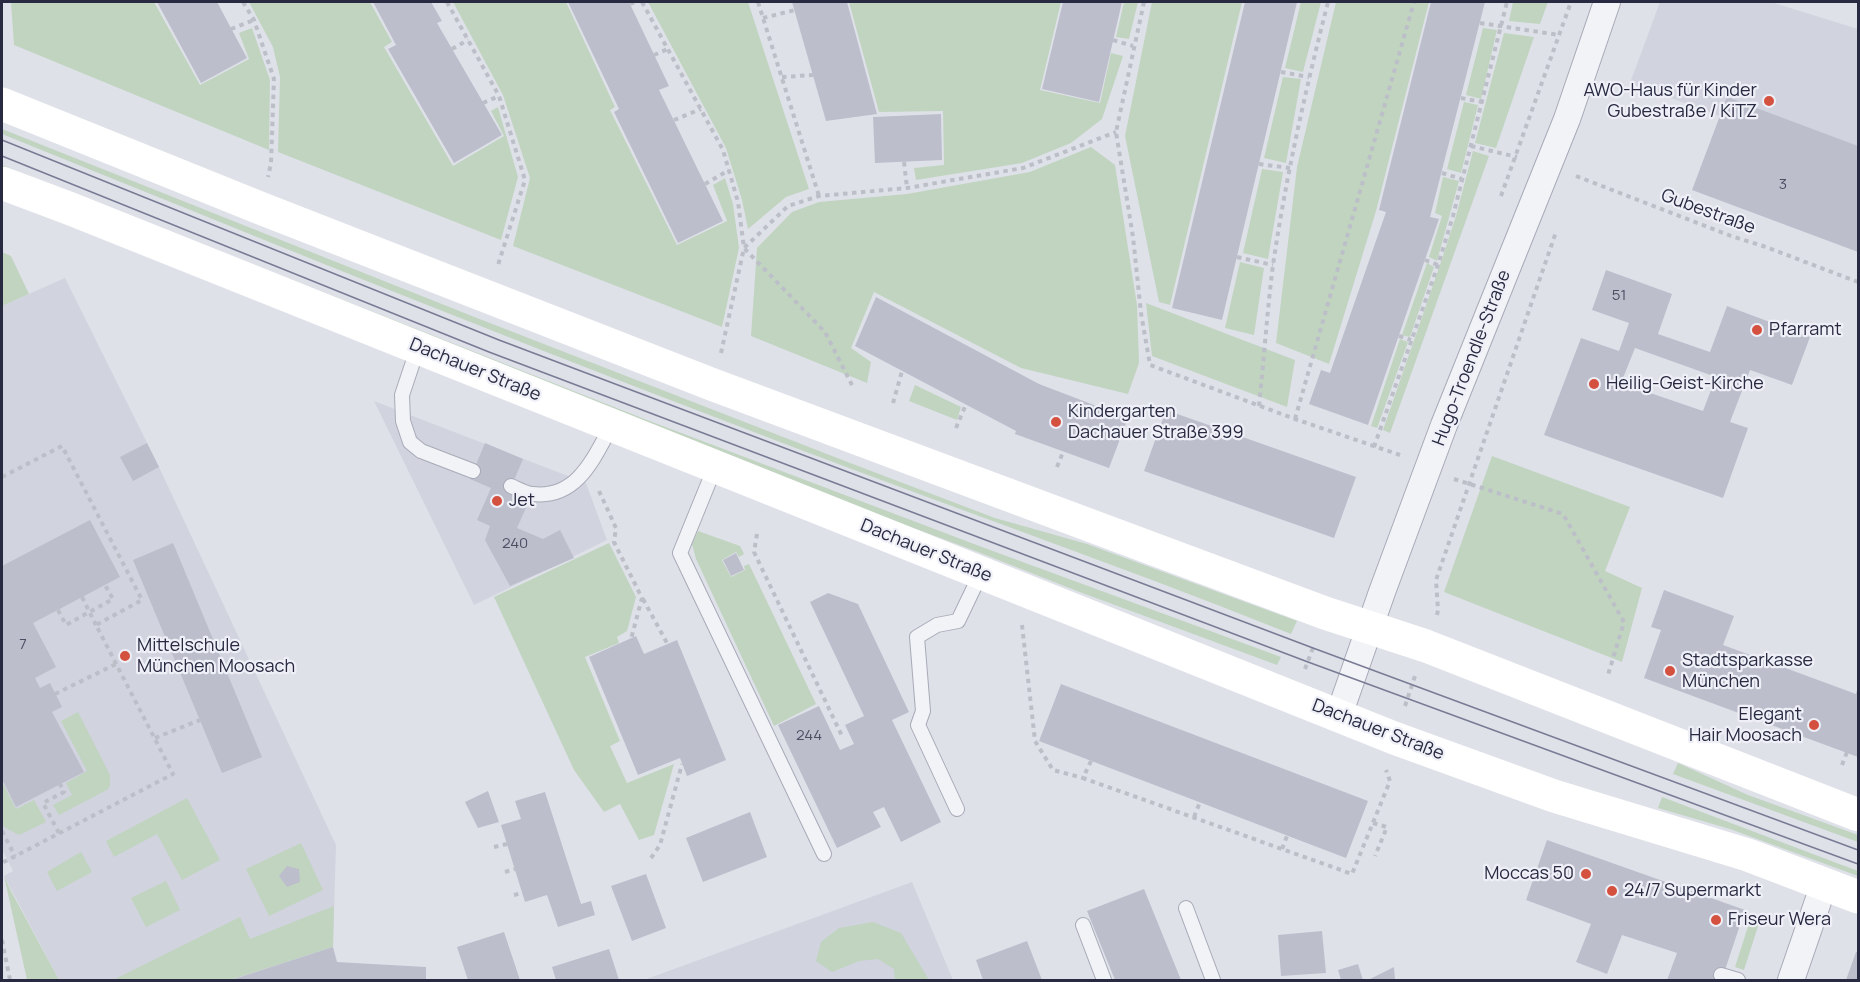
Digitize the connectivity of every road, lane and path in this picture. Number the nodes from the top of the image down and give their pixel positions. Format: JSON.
{"nodes":[{"id":1,"x":243,"y":2,"type":"edge"},
{"id":2,"x":447,"y":2,"type":"edge"},
{"id":3,"x":642,"y":2,"type":"edge"},
{"id":4,"x":758,"y":2,"type":"edge"},
{"id":5,"x":1144,"y":2,"type":"edge"},
{"id":6,"x":1328,"y":2,"type":"edge"},
{"id":7,"x":1414,"y":2,"type":"edge"},
{"id":8,"x":1507,"y":2,"type":"edge"},
{"id":9,"x":1607,"y":2,"type":"edge"},
{"id":10,"x":795,"y":10,"type":"dead end"},
{"id":11,"x":763,"y":18,"type":"junction"},
{"id":12,"x":254,"y":20,"type":"junction"},
{"id":13,"x":1480,"y":23,"type":"dead end"},
{"id":14,"x":1501,"y":27,"type":"junction"},
{"id":15,"x":231,"y":29,"type":"dead end"},
{"id":16,"x":1559,"y":35,"type":"dead end"},
{"id":17,"x":468,"y":40,"type":"junction"},
{"id":18,"x":1113,"y":40,"type":"dead end"},
{"id":19,"x":1133,"y":46,"type":"junction"},
{"id":20,"x":452,"y":49,"type":"dead end"},
{"id":21,"x":668,"y":49,"type":"junction"},
{"id":22,"x":654,"y":55,"type":"dead end"},
{"id":23,"x":1281,"y":72,"type":"dead end"},
{"id":24,"x":813,"y":75,"type":"dead end"},
{"id":25,"x":782,"y":77,"type":"junction"},
{"id":26,"x":1309,"y":77,"type":"junction"},
{"id":27,"x":499,"y":96,"type":"junction"},
{"id":28,"x":1461,"y":98,"type":"dead end"},
{"id":29,"x":1482,"y":102,"type":"junction"},
{"id":30,"x":483,"y":103,"type":"dead end"},
{"id":31,"x":2,"y":104,"type":"edge"},
{"id":32,"x":701,"y":109,"type":"junction"},
{"id":33,"x":674,"y":120,"type":"dead end"},
{"id":34,"x":1116,"y":132,"type":"junction"},
{"id":35,"x":1471,"y":146,"type":"junction"},
{"id":36,"x":904,"y":162,"type":"dead end"},
{"id":37,"x":1259,"y":164,"type":"dead end"},
{"id":38,"x":1548,"y":165,"type":"junction"},
{"id":39,"x":1290,"y":168,"type":"junction"},
{"id":40,"x":1579,"y":168,"type":"dead end"},
{"id":41,"x":729,"y":170,"type":"junction"},
{"id":42,"x":1442,"y":173,"type":"dead end"},
{"id":43,"x":1576,"y":176,"type":"junction"},
{"id":44,"x":1462,"y":178,"type":"junction"},
{"id":45,"x":2,"y":183,"type":"edge"},
{"id":46,"x":705,"y":184,"type":"dead end"},
{"id":47,"x":907,"y":188,"type":"junction"},
{"id":48,"x":819,"y":196,"type":"junction"},
{"id":49,"x":260,"y":208,"type":"junction"},
{"id":50,"x":1557,"y":230,"type":"dead end"},
{"id":51,"x":744,"y":248,"type":"junction"},
{"id":52,"x":1237,"y":256,"type":"dead end"},
{"id":53,"x":1425,"y":260,"type":"dead end"},
{"id":54,"x":1273,"y":265,"type":"junction"},
{"id":55,"x":1438,"y":265,"type":"junction"},
{"id":56,"x":1858,"y":282,"type":"edge"},
{"id":57,"x":488,"y":296,"type":"junction"},
{"id":58,"x":1399,"y":336,"type":"dead end"},
{"id":59,"x":1411,"y":340,"type":"junction"},
{"id":60,"x":418,"y":347,"type":"junction"},
{"id":61,"x":902,"y":371,"type":"dead end"},
{"id":62,"x":711,"y":384,"type":"junction"},
{"id":63,"x":854,"y":389,"type":"dead end"},
{"id":64,"x":893,"y":403,"type":"dead end"},
{"id":65,"x":966,"y":404,"type":"dead end"},
{"id":66,"x":1259,"y":406,"type":"junction"},
{"id":67,"x":1295,"y":419,"type":"junction"},
{"id":68,"x":612,"y":424,"type":"junction"},
{"id":69,"x":956,"y":428,"type":"dead end"},
{"id":70,"x":1374,"y":447,"type":"junction"},
{"id":71,"x":1063,"y":452,"type":"dead end"},
{"id":72,"x":716,"y":466,"type":"junction"},
{"id":73,"x":1057,"y":467,"type":"dead end"},
{"id":74,"x":473,"y":471,"type":"dead end"},
{"id":75,"x":1428,"y":471,"type":"junction"},
{"id":76,"x":2,"y":477,"type":"edge"},
{"id":77,"x":597,"y":481,"type":"dead end"},
{"id":78,"x":1468,"y":484,"type":"junction"},
{"id":79,"x":511,"y":486,"type":"dead end"},
{"id":80,"x":757,"y":534,"type":"dead end"},
{"id":81,"x":981,"y":573,"type":"junction"},
{"id":82,"x":105,"y":585,"type":"dead end"},
{"id":83,"x":82,"y":597,"type":"dead end"},
{"id":84,"x":642,"y":598,"type":"junction"},
{"id":85,"x":58,"y":610,"type":"dead end"},
{"id":86,"x":90,"y":613,"type":"junction"},
{"id":87,"x":1325,"y":613,"type":"junction"},
{"id":88,"x":96,"y":625,"type":"junction"},
{"id":89,"x":1022,"y":625,"type":"dead end"},
{"id":90,"x":1370,"y":627,"type":"junction"},
{"id":91,"x":631,"y":639,"type":"dead end"},
{"id":92,"x":666,"y":643,"type":"dead end"},
{"id":93,"x":1426,"y":646,"type":"junction"},
{"id":94,"x":117,"y":664,"type":"junction"},
{"id":95,"x":1608,"y":675,"type":"dead end"},
{"id":96,"x":55,"y":694,"type":"dead end"},
{"id":97,"x":1295,"y":697,"type":"junction"},
{"id":98,"x":1339,"y":715,"type":"junction"},
{"id":99,"x":200,"y":720,"type":"dead end"},
{"id":100,"x":155,"y":738,"type":"junction"},
{"id":101,"x":843,"y":738,"type":"dead end"},
{"id":102,"x":1389,"y":752,"type":"junction"},
{"id":103,"x":1846,"y":752,"type":"dead end"},
{"id":104,"x":1091,"y":761,"type":"dead end"},
{"id":105,"x":682,"y":765,"type":"dead end"},
{"id":106,"x":1842,"y":765,"type":"dead end"},
{"id":107,"x":1083,"y":778,"type":"junction"},
{"id":108,"x":60,"y":784,"type":"dead end"},
{"id":109,"x":1200,"y":802,"type":"dead end"},
{"id":110,"x":957,"y":809,"type":"dead end"},
{"id":111,"x":1858,"y":815,"type":"edge"},
{"id":112,"x":1194,"y":817,"type":"junction"},
{"id":113,"x":1373,"y":823,"type":"junction"},
{"id":114,"x":2,"y":831,"type":"edge"},
{"id":115,"x":59,"y":832,"type":"junction"},
{"id":116,"x":1287,"y":836,"type":"dead end"},
{"id":117,"x":507,"y":844,"type":"dead end"},
{"id":118,"x":494,"y":848,"type":"dead end"},
{"id":119,"x":1282,"y":849,"type":"junction"},
{"id":120,"x":824,"y":854,"type":"dead end"},
{"id":121,"x":15,"y":856,"type":"junction"},
{"id":122,"x":1375,"y":856,"type":"dead end"},
{"id":123,"x":651,"y":858,"type":"dead end"},
{"id":124,"x":2,"y":863,"type":"edge"},
{"id":125,"x":515,"y":869,"type":"dead end"},
{"id":126,"x":505,"y":872,"type":"dead end"},
{"id":127,"x":1824,"y":884,"type":"junction"},
{"id":128,"x":522,"y":893,"type":"dead end"},
{"id":129,"x":514,"y":895,"type":"dead end"},
{"id":130,"x":1858,"y":897,"type":"edge"},
{"id":131,"x":1186,"y":908,"type":"dead end"},
{"id":132,"x":1083,"y":925,"type":"dead end"},
{"id":133,"x":2,"y":940,"type":"edge"},
{"id":134,"x":1721,"y":975,"type":"dead end"},
{"id":135,"x":10,"y":981,"type":"edge"},
{"id":136,"x":1104,"y":981,"type":"edge"},
{"id":137,"x":1213,"y":981,"type":"edge"},
{"id":138,"x":1738,"y":981,"type":"edge"},
{"id":139,"x":1791,"y":981,"type":"edge"}],
"edges":[{"from":1,"to":12,"type":"path"},
{"from":2,"to":17,"type":"path"},
{"from":3,"to":21,"type":"path"},
{"from":4,"to":11,"type":"path"},
{"from":5,"to":19,"type":"path"},
{"from":6,"to":26,"type":"path"},
{"from":7,"to":67,"type":"path"},
{"from":8,"to":14,"type":"path"},
{"from":9,"to":38,"type":"street","name":"Hugo-Troendle-Straße"},
{"from":10,"to":11,"type":"path"},
{"from":11,"to":25,"type":"path"},
{"from":12,"to":15,"type":"path"},
{"from":12,"to":49,"type":"path"},
{"from":13,"to":14,"type":"path"},
{"from":14,"to":16,"type":"path"},
{"from":14,"to":29,"type":"path"},
{"from":17,"to":20,"type":"path"},
{"from":17,"to":27,"type":"path"},
{"from":18,"to":19,"type":"path"},
{"from":19,"to":34,"type":"path"},
{"from":21,"to":22,"type":"path"},
{"from":21,"to":32,"type":"path"},
{"from":23,"to":26,"type":"path"},
{"from":24,"to":25,"type":"path"},
{"from":25,"to":48,"type":"path"},
{"from":26,"to":39,"type":"path"},
{"from":27,"to":30,"type":"path"},
{"from":27,"to":57,"type":"path"},
{"from":28,"to":29,"type":"path"},
{"from":29,"to":35,"type":"path"},
{"from":31,"to":49,"type":"main road"},
{"from":32,"to":33,"type":"path"},
{"from":32,"to":41,"type":"path"},
{"from":34,"to":47,"type":"path"},
{"from":34,"to":66,"type":"path"},
{"from":35,"to":38,"type":"path","name":"Gubestraße"},
{"from":35,"to":44,"type":"path"},
{"from":36,"to":47,"type":"path"},
{"from":37,"to":39,"type":"path"},
{"from":38,"to":43,"type":"path","name":"Gubestraße"},
{"from":38,"to":75,"type":"street","name":"Hugo-Troendle-Straße"},
{"from":39,"to":54,"type":"path"},
{"from":40,"to":43,"type":"path"},
{"from":41,"to":46,"type":"path"},
{"from":41,"to":51,"type":"path"},
{"from":42,"to":44,"type":"path"},
{"from":43,"to":56,"type":"path","name":"Gubestraße"},
{"from":44,"to":55,"type":"path"},
{"from":45,"to":60,"type":"main road","name":"Dachauer Straße"},
{"from":47,"to":48,"type":"path"},
{"from":48,"to":51,"type":"path"},
{"from":49,"to":57,"type":"main road"},
{"from":50,"to":78,"type":"path"},
{"from":51,"to":62,"type":"path"},
{"from":51,"to":63,"type":"path"},
{"from":52,"to":54,"type":"path"},
{"from":53,"to":55,"type":"path"},
{"from":54,"to":66,"type":"path"},
{"from":55,"to":59,"type":"path"},
{"from":57,"to":62,"type":"main road"},
{"from":58,"to":59,"type":"path"},
{"from":59,"to":70,"type":"path"},
{"from":60,"to":68,"type":"main road","name":"Dachauer Straße"},
{"from":60,"to":74,"type":"lane"},
{"from":61,"to":64,"type":"path"},
{"from":62,"to":87,"type":"main road"},
{"from":65,"to":69,"type":"path"},
{"from":66,"to":67,"type":"path"},
{"from":67,"to":70,"type":"path"},
{"from":68,"to":72,"type":"main road","name":"Dachauer Straße"},
{"from":68,"to":79,"type":"lane"},
{"from":70,"to":75,"type":"path"},
{"from":71,"to":73,"type":"path"},
{"from":72,"to":81,"type":"main road","name":"Dachauer Straße"},
{"from":72,"to":120,"type":"lane"},
{"from":75,"to":78,"type":"path"},
{"from":75,"to":90,"type":"street","name":"Hugo-Troendle-Straße"},
{"from":76,"to":88,"type":"path"},
{"from":77,"to":84,"type":"path"},
{"from":78,"to":93,"type":"path"},
{"from":78,"to":95,"type":"path"},
{"from":80,"to":101,"type":"path"},
{"from":81,"to":97,"type":"main road","name":"Dachauer Straße"},
{"from":81,"to":110,"type":"lane"},
{"from":82,"to":86,"type":"path"},
{"from":83,"to":86,"type":"path"},
{"from":84,"to":91,"type":"path"},
{"from":84,"to":92,"type":"path"},
{"from":85,"to":86,"type":"path"},
{"from":86,"to":88,"type":"path"},
{"from":87,"to":90,"type":"main road"},
{"from":87,"to":97,"type":"path"},
{"from":88,"to":94,"type":"path"},
{"from":89,"to":107,"type":"path"},
{"from":90,"to":93,"type":"main road"},
{"from":90,"to":98,"type":"street","name":"Hugo-Troendle-Straße"},
{"from":93,"to":102,"type":"path"},
{"from":93,"to":111,"type":"main road"},
{"from":94,"to":96,"type":"path"},
{"from":94,"to":100,"type":"path"},
{"from":97,"to":98,"type":"main road","name":"Dachauer Straße"},
{"from":98,"to":102,"type":"main road","name":"Dachauer Straße"},
{"from":99,"to":100,"type":"path"},
{"from":100,"to":115,"type":"path"},
{"from":102,"to":113,"type":"path"},
{"from":102,"to":127,"type":"main road","name":"Dachauer Straße"},
{"from":103,"to":106,"type":"path"},
{"from":104,"to":107,"type":"path"},
{"from":105,"to":123,"type":"path"},
{"from":107,"to":112,"type":"path"},
{"from":108,"to":115,"type":"path"},
{"from":109,"to":112,"type":"path"},
{"from":112,"to":119,"type":"path"},
{"from":113,"to":119,"type":"path"},
{"from":113,"to":122,"type":"path"},
{"from":114,"to":121,"type":"path"},
{"from":115,"to":121,"type":"path"},
{"from":116,"to":119,"type":"path"},
{"from":117,"to":118,"type":"path"},
{"from":121,"to":124,"type":"path"},
{"from":125,"to":126,"type":"path"},
{"from":127,"to":130,"type":"main road","name":"Dachauer Straße"},
{"from":127,"to":139,"type":"street"},
{"from":128,"to":129,"type":"path"},
{"from":131,"to":137,"type":"lane"},
{"from":132,"to":136,"type":"lane"},
{"from":133,"to":135,"type":"path"},
{"from":134,"to":138,"type":"lane"}]}
